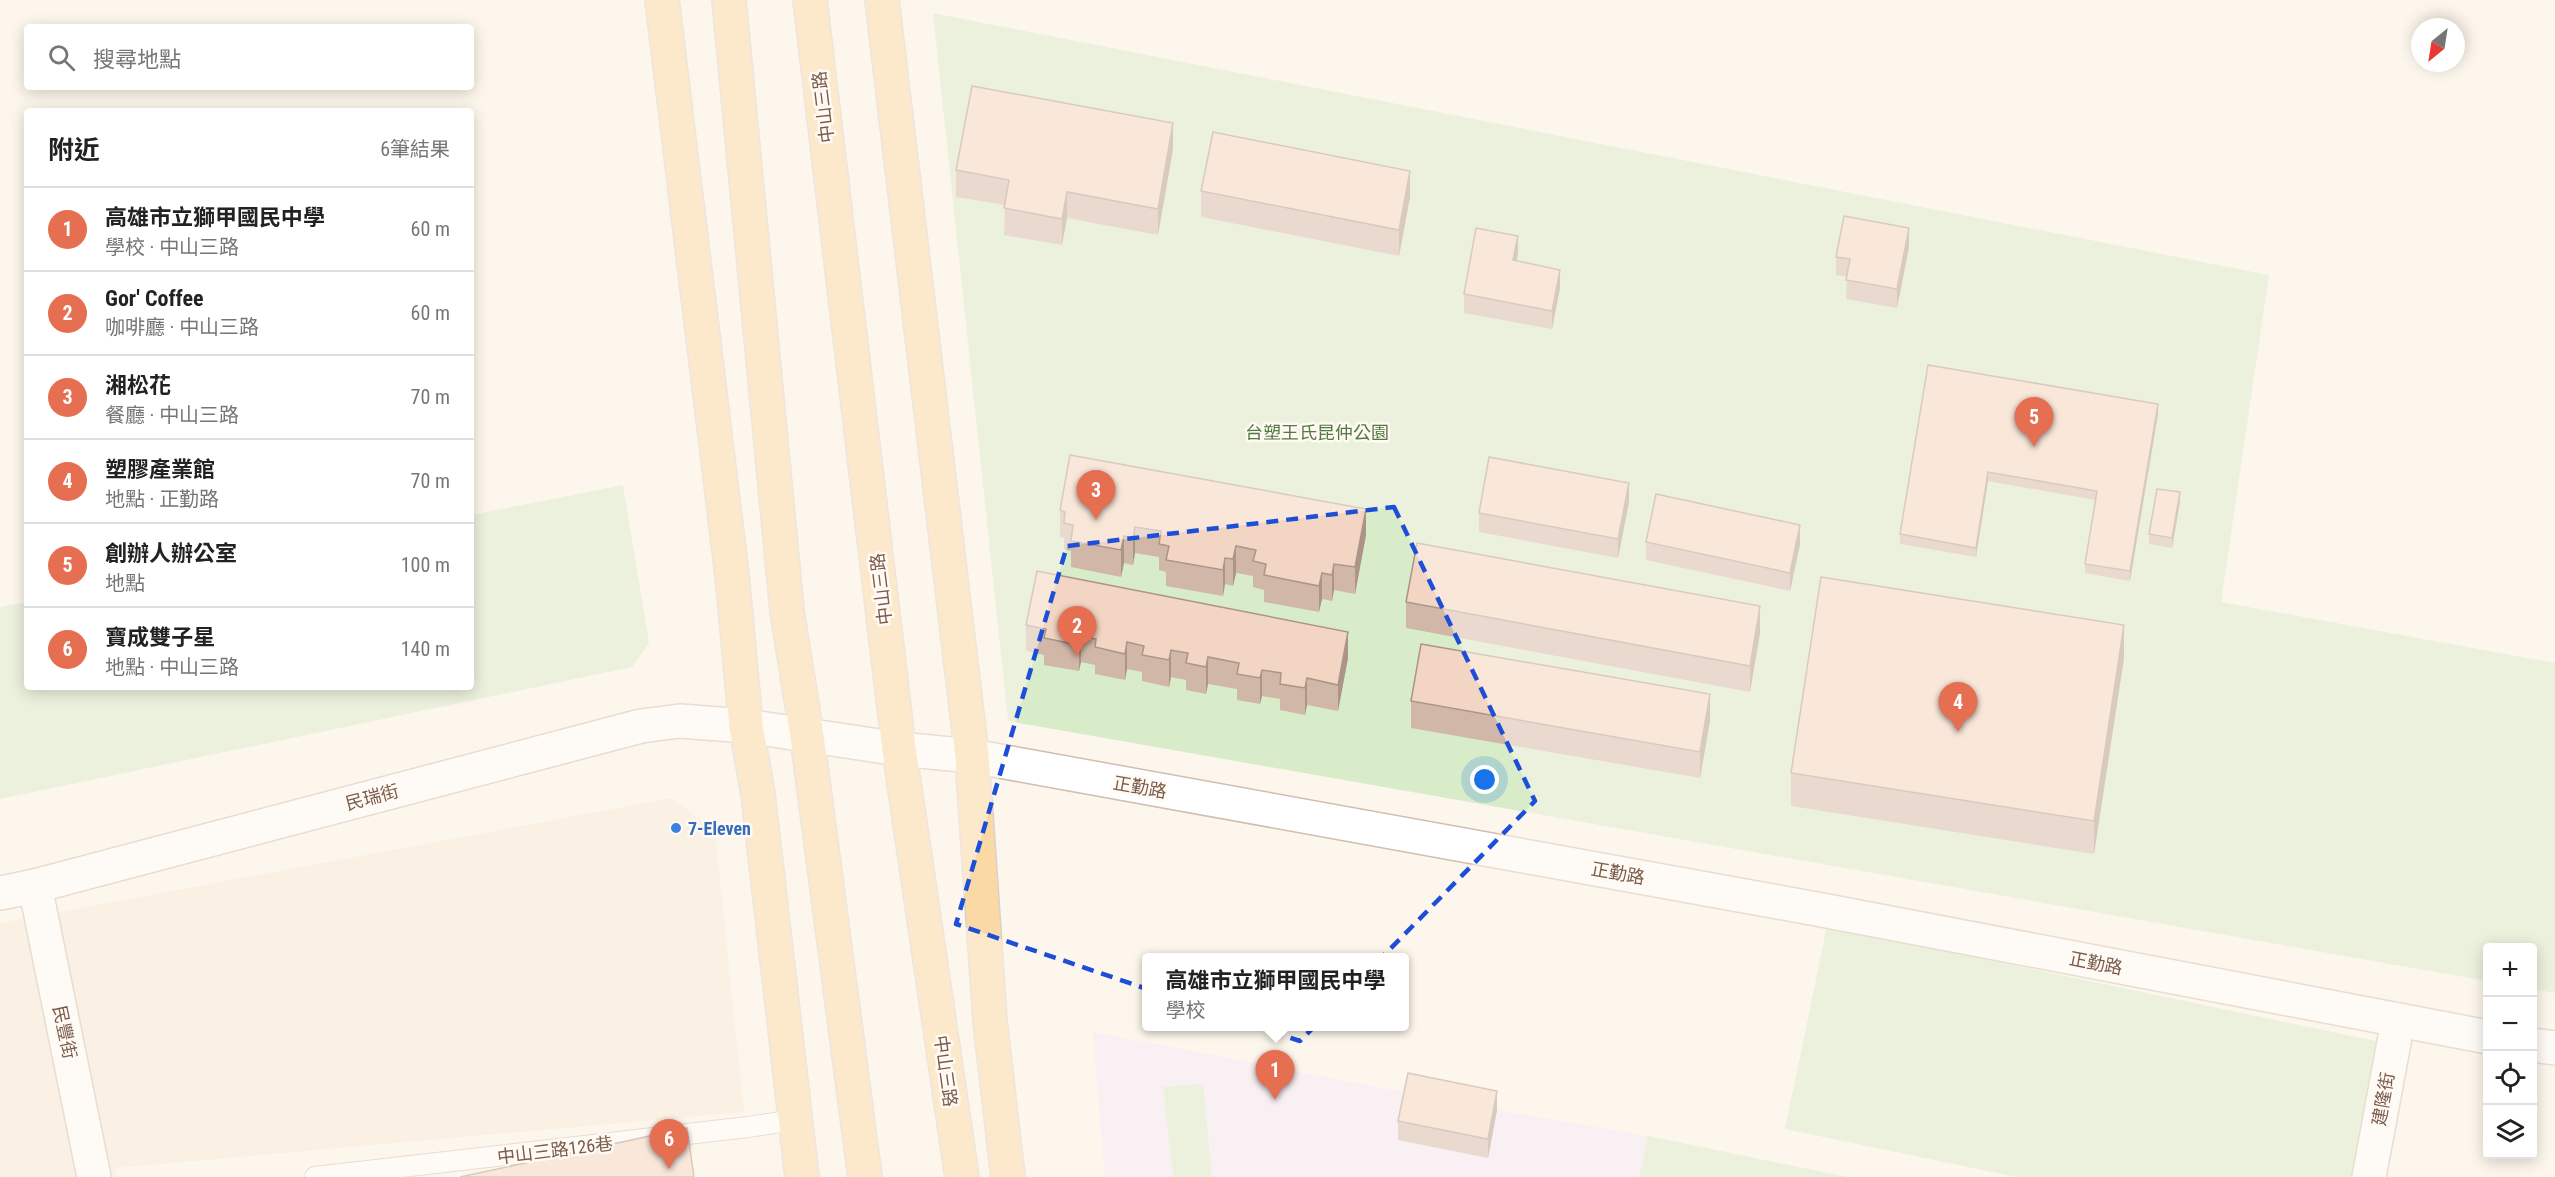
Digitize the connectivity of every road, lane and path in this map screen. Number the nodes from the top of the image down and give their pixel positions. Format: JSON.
{"nodes":[{"id":1,"x":662,"y":0,"type":"edge"},
{"id":2,"x":729,"y":0,"type":"edge"},
{"id":3,"x":810,"y":0,"type":"edge"},
{"id":4,"x":882,"y":0,"type":"edge"},
{"id":5,"x":746,"y":726,"type":"junction"},
{"id":6,"x":807,"y":736,"type":"junction"},
{"id":7,"x":899,"y":749,"type":"junction"},
{"id":8,"x":972,"y":756,"type":"junction"},
{"id":9,"x":35,"y":886,"type":"junction"},
{"id":10,"x":0,"y":893,"type":"edge"},
{"id":11,"x":2398,"y":1021,"type":"junction"},
{"id":12,"x":2483,"y":1036,"type":"edge"},
{"id":13,"x":2537,"y":1046,"type":"edge"},
{"id":14,"x":2555,"y":1048,"type":"edge"},
{"id":15,"x":794,"y":1120,"type":"junction"},
{"id":16,"x":94,"y":1177,"type":"edge"},
{"id":17,"x":315,"y":1177,"type":"edge"},
{"id":18,"x":802,"y":1177,"type":"edge"},
{"id":19,"x":865,"y":1177,"type":"edge"},
{"id":20,"x":962,"y":1177,"type":"edge"},
{"id":21,"x":1008,"y":1177,"type":"edge"},
{"id":22,"x":2369,"y":1177,"type":"edge"}],
"edges":[{"from":1,"to":5,"type":"main road"},
{"from":2,"to":6,"type":"main road"},
{"from":3,"to":7,"type":"main road","name":"中山三路"},
{"from":4,"to":8,"type":"main road"},
{"from":5,"to":6,"type":"street","name":"正勤路"},
{"from":5,"to":9,"type":"street","name":"民瑞街"},
{"from":5,"to":15,"type":"main road"},
{"from":6,"to":7,"type":"street","name":"正勤路"},
{"from":6,"to":19,"type":"main road"},
{"from":7,"to":8,"type":"street","name":"正勤路"},
{"from":7,"to":20,"type":"main road","name":"中山三路"},
{"from":8,"to":11,"type":"street","name":"正勤路"},
{"from":8,"to":21,"type":"main road"},
{"from":9,"to":10,"type":"street","name":"民瑞街"},
{"from":9,"to":16,"type":"street","name":"民豐街"},
{"from":11,"to":12,"type":"street","name":"正勤路"},
{"from":11,"to":22,"type":"street","name":"建隆街"},
{"from":13,"to":14,"type":"street"},
{"from":15,"to":17,"type":"lane","name":"中山三路126巷"},
{"from":15,"to":18,"type":"main road"}]}
